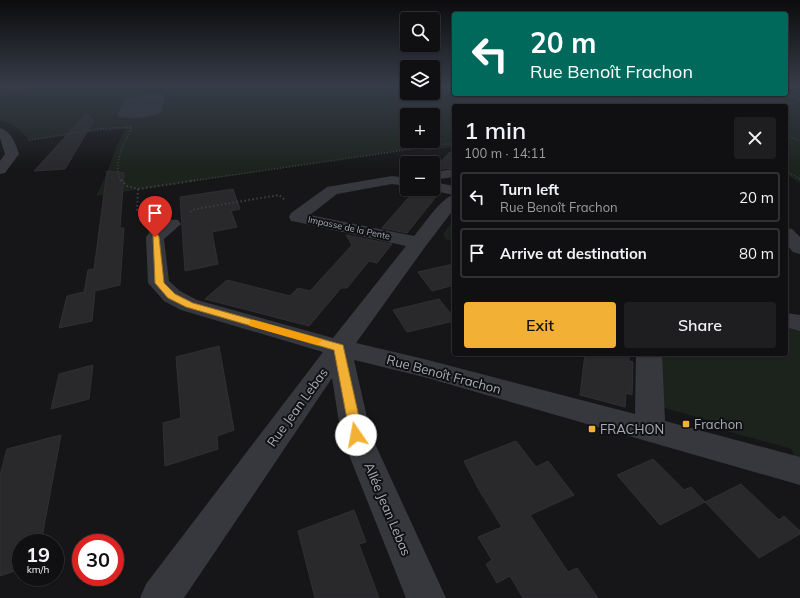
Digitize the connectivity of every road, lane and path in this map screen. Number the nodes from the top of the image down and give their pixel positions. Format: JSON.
{"nodes":[{"id":1,"x":0,"y":132,"type":"edge"},
{"id":2,"x":788,"y":137,"type":"edge"},
{"id":3,"x":800,"y":141,"type":"edge"},
{"id":4,"x":10,"y":143,"type":"junction"},
{"id":5,"x":452,"y":143,"type":"edge"},
{"id":6,"x":0,"y":170,"type":"edge"},
{"id":7,"x":788,"y":172,"type":"edge"},
{"id":8,"x":452,"y":173,"type":"edge"},
{"id":9,"x":440,"y":175,"type":"edge"},
{"id":10,"x":800,"y":179,"type":"edge"},
{"id":11,"x":400,"y":181,"type":"edge"},
{"id":12,"x":440,"y":188,"type":"edge"},
{"id":13,"x":138,"y":189,"type":"junction"},
{"id":14,"x":452,"y":191,"type":"edge"},
{"id":15,"x":452,"y":202,"type":"edge"},
{"id":16,"x":315,"y":204,"type":"junction"},
{"id":17,"x":172,"y":224,"type":"junction"},
{"id":18,"x":788,"y":235,"type":"edge"},
{"id":19,"x":418,"y":243,"type":"junction"},
{"id":20,"x":800,"y":248,"type":"edge"},
{"id":21,"x":788,"y":320,"type":"edge"},
{"id":22,"x":800,"y":323,"type":"edge"},
{"id":23,"x":339,"y":348,"type":"junction"},
{"id":24,"x":649,"y":356,"type":"edge"},
{"id":25,"x":650,"y":430,"type":"junction"},
{"id":26,"x":800,"y":471,"type":"edge"},
{"id":27,"x":160,"y":598,"type":"edge"},
{"id":28,"x":426,"y":598,"type":"edge"}],
"edges":[{"from":1,"to":4,"type":"street"},
{"from":2,"to":3,"type":"path"},
{"from":4,"to":6,"type":"street"},
{"from":4,"to":13,"type":"path"},
{"from":5,"to":13,"type":"path"},
{"from":7,"to":10,"type":"path"},
{"from":8,"to":9,"type":"street"},
{"from":11,"to":16,"type":"street","name":"Impasse de la Pente"},
{"from":12,"to":14,"type":"street"},
{"from":13,"to":17,"type":"path"},
{"from":15,"to":19,"type":"street","name":"Rue Jean Lebas"},
{"from":16,"to":17,"type":"path"},
{"from":16,"to":19,"type":"street","name":"Impasse de la Pente"},
{"from":17,"to":23,"type":"street","name":"Rue Benoît Frachon"},
{"from":18,"to":20,"type":"street"},
{"from":19,"to":23,"type":"street","name":"Rue Jean Lebas"},
{"from":21,"to":22,"type":"street"},
{"from":23,"to":25,"type":"street","name":"Rue Benoît Frachon"},
{"from":23,"to":27,"type":"street","name":"Rue Jean Lebas"},
{"from":23,"to":28,"type":"street","name":"Allée Jean Lebas"},
{"from":24,"to":25,"type":"street"},
{"from":25,"to":26,"type":"street","name":"Rue Benoît Frachon"}]}
